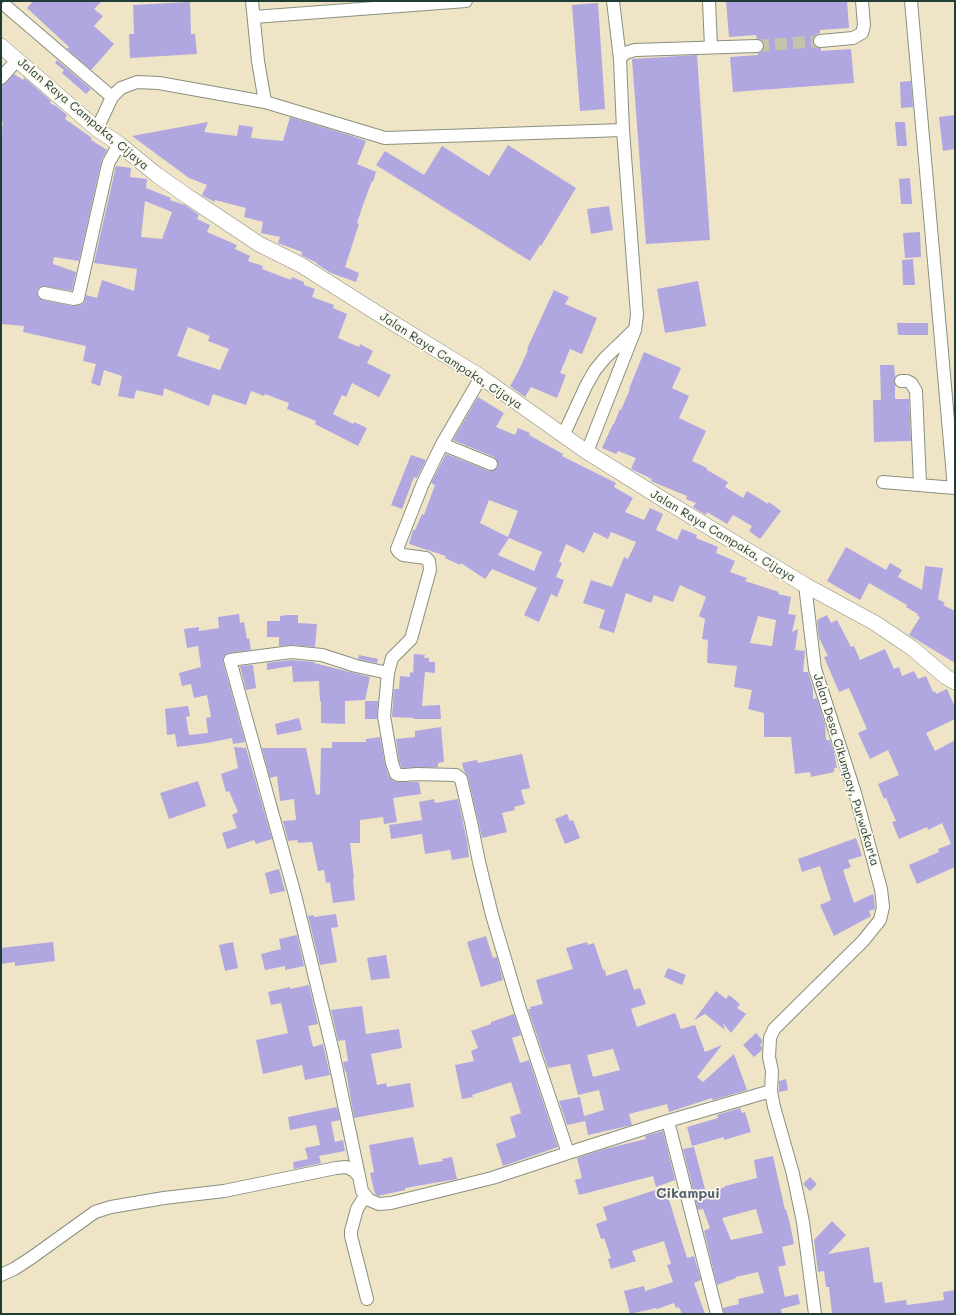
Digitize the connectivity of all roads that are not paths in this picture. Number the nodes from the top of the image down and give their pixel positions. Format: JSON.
{"nodes":[{"id":1,"x":252,"y":1,"type":"edge"},
{"id":2,"x":466,"y":1,"type":"edge"},
{"id":3,"x":613,"y":1,"type":"edge"},
{"id":4,"x":709,"y":1,"type":"edge"},
{"id":5,"x":862,"y":1,"type":"edge"},
{"id":6,"x":911,"y":1,"type":"edge"},
{"id":7,"x":7,"y":7,"type":"dead end"},
{"id":8,"x":254,"y":17,"type":"junction"},
{"id":9,"x":820,"y":41,"type":"tunnel mouth"},
{"id":10,"x":1,"y":46,"type":"edge"},
{"id":11,"x":757,"y":46,"type":"tunnel mouth"},
{"id":12,"x":711,"y":47,"type":"junction"},
{"id":13,"x":620,"y":59,"type":"junction"},
{"id":14,"x":17,"y":60,"type":"junction"},
{"id":15,"x":1,"y":78,"type":"edge"},
{"id":16,"x":112,"y":97,"type":"junction"},
{"id":17,"x":265,"y":102,"type":"junction"},
{"id":18,"x":97,"y":129,"type":"junction"},
{"id":19,"x":623,"y":130,"type":"junction"},
{"id":20,"x":119,"y":144,"type":"junction"},
{"id":21,"x":44,"y":293,"type":"dead end"},
{"id":22,"x":635,"y":330,"type":"junction"},
{"id":23,"x":480,"y":377,"type":"junction"},
{"id":24,"x":901,"y":381,"type":"dead end"},
{"id":25,"x":563,"y":436,"type":"junction"},
{"id":26,"x":442,"y":444,"type":"junction"},
{"id":27,"x":587,"y":452,"type":"junction"},
{"id":28,"x":491,"y":464,"type":"dead end"},
{"id":29,"x":883,"y":482,"type":"dead end"},
{"id":30,"x":920,"y":484,"type":"junction"},
{"id":31,"x":955,"y":488,"type":"edge"},
{"id":32,"x":806,"y":585,"type":"junction"},
{"id":33,"x":388,"y":673,"type":"junction"},
{"id":34,"x":955,"y":682,"type":"edge"},
{"id":35,"x":772,"y":1091,"type":"junction"},
{"id":36,"x":668,"y":1121,"type":"junction"},
{"id":37,"x":568,"y":1152,"type":"junction"},
{"id":38,"x":359,"y":1176,"type":"junction"},
{"id":39,"x":365,"y":1196,"type":"junction"},
{"id":40,"x":1,"y":1275,"type":"edge"},
{"id":41,"x":367,"y":1299,"type":"dead end"},
{"id":42,"x":717,"y":1314,"type":"edge"},
{"id":43,"x":816,"y":1314,"type":"edge"}],
"edges":[{"from":1,"to":8,"type":"street"},
{"from":2,"to":8,"type":"street"},
{"from":3,"to":13,"type":"street"},
{"from":4,"to":12,"type":"street"},
{"from":5,"to":9,"type":"street"},
{"from":6,"to":31,"type":"street"},
{"from":7,"to":16,"type":"street"},
{"from":8,"to":17,"type":"street"},
{"from":10,"to":14,"type":"main road","name":"Jalan Raya Campaka, Cijaya"},
{"from":11,"to":12,"type":"street"},
{"from":12,"to":13,"type":"street"},
{"from":13,"to":19,"type":"street"},
{"from":14,"to":15,"type":"street"},
{"from":14,"to":18,"type":"main road","name":"Jalan Raya Campaka, Cijaya"},
{"from":16,"to":17,"type":"street"},
{"from":16,"to":18,"type":"street"},
{"from":17,"to":19,"type":"street"},
{"from":18,"to":20,"type":"main road","name":"Jalan Raya Campaka, Cijaya"},
{"from":19,"to":22,"type":"street"},
{"from":20,"to":21,"type":"street"},
{"from":20,"to":23,"type":"main road","name":"Jalan Raya Campaka, Cijaya"},
{"from":22,"to":25,"type":"street"},
{"from":22,"to":27,"type":"street"},
{"from":23,"to":25,"type":"main road","name":"Jalan Raya Campaka, Cijaya"},
{"from":23,"to":26,"type":"street"},
{"from":24,"to":30,"type":"street"},
{"from":25,"to":27,"type":"main road","name":"Jalan Raya Campaka, Cijaya"},
{"from":26,"to":28,"type":"street"},
{"from":26,"to":33,"type":"street"},
{"from":27,"to":32,"type":"main road","name":"Jalan Raya Campaka, Cijaya"},
{"from":29,"to":30,"type":"street"},
{"from":30,"to":31,"type":"street"},
{"from":32,"to":34,"type":"main road","name":"Jalan Raya Campaka, Cijaya"},
{"from":32,"to":35,"type":"street","name":"Jalan Desa Cikumpay, Purwakarta"},
{"from":33,"to":37,"type":"street"},
{"from":33,"to":38,"type":"street"},
{"from":35,"to":36,"type":"street"},
{"from":35,"to":43,"type":"street","name":"Jalan Desa Cikumpay, Purwakarta"},
{"from":36,"to":37,"type":"street"},
{"from":36,"to":42,"type":"street"},
{"from":37,"to":39,"type":"street"},
{"from":38,"to":39,"type":"street"},
{"from":38,"to":40,"type":"street"},
{"from":39,"to":41,"type":"street"}]}
